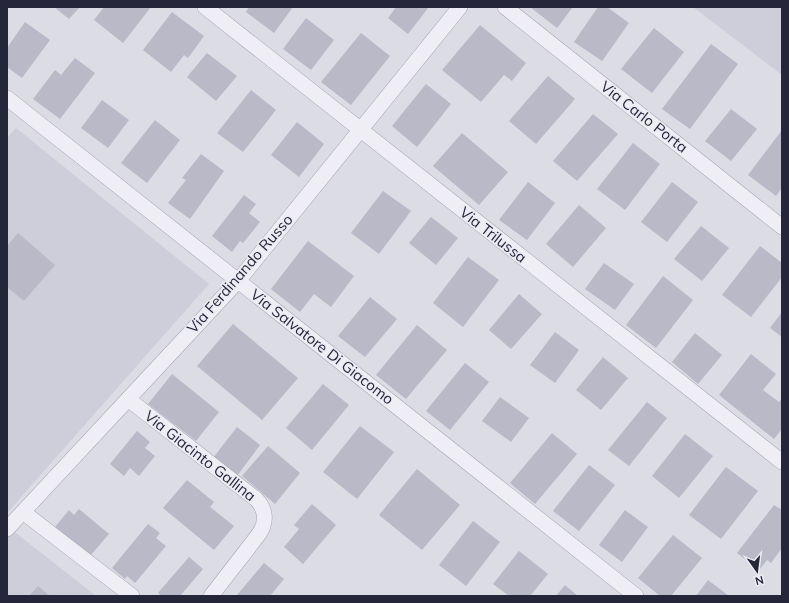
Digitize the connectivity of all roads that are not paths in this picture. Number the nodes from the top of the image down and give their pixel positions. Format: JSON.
{"nodes":[{"id":1,"x":205,"y":7,"type":"edge"},
{"id":2,"x":460,"y":7,"type":"edge"},
{"id":3,"x":505,"y":7,"type":"edge"},
{"id":4,"x":7,"y":98,"type":"edge"},
{"id":5,"x":360,"y":130,"type":"junction"},
{"id":6,"x":782,"y":227,"type":"edge"},
{"id":7,"x":238,"y":281,"type":"junction"},
{"id":8,"x":128,"y":400,"type":"junction"},
{"id":9,"x":782,"y":462,"type":"edge"},
{"id":10,"x":24,"y":512,"type":"junction"},
{"id":11,"x":7,"y":530,"type":"edge"},
{"id":12,"x":132,"y":596,"type":"edge"},
{"id":13,"x":211,"y":596,"type":"edge"},
{"id":14,"x":636,"y":596,"type":"edge"}],
"edges":[{"from":1,"to":5,"type":"street","name":"Via Trilussa"},
{"from":2,"to":5,"type":"street","name":"Via Ferdinando Russo"},
{"from":3,"to":6,"type":"street","name":"Via Carlo Porta"},
{"from":4,"to":7,"type":"street","name":"Via Salvatore Di Giacomo"},
{"from":5,"to":7,"type":"street","name":"Via Ferdinando Russo"},
{"from":5,"to":9,"type":"street","name":"Via Trilussa"},
{"from":7,"to":8,"type":"street","name":"Via Ferdinando Russo"},
{"from":7,"to":14,"type":"street","name":"Via Salvatore Di Giacomo"},
{"from":8,"to":10,"type":"street","name":"Via Ferdinando Russo"},
{"from":8,"to":13,"type":"street","name":"Via Giacinto Gallina"},
{"from":10,"to":11,"type":"street","name":"Via Ferdinando Russo"},
{"from":10,"to":12,"type":"street"}]}
